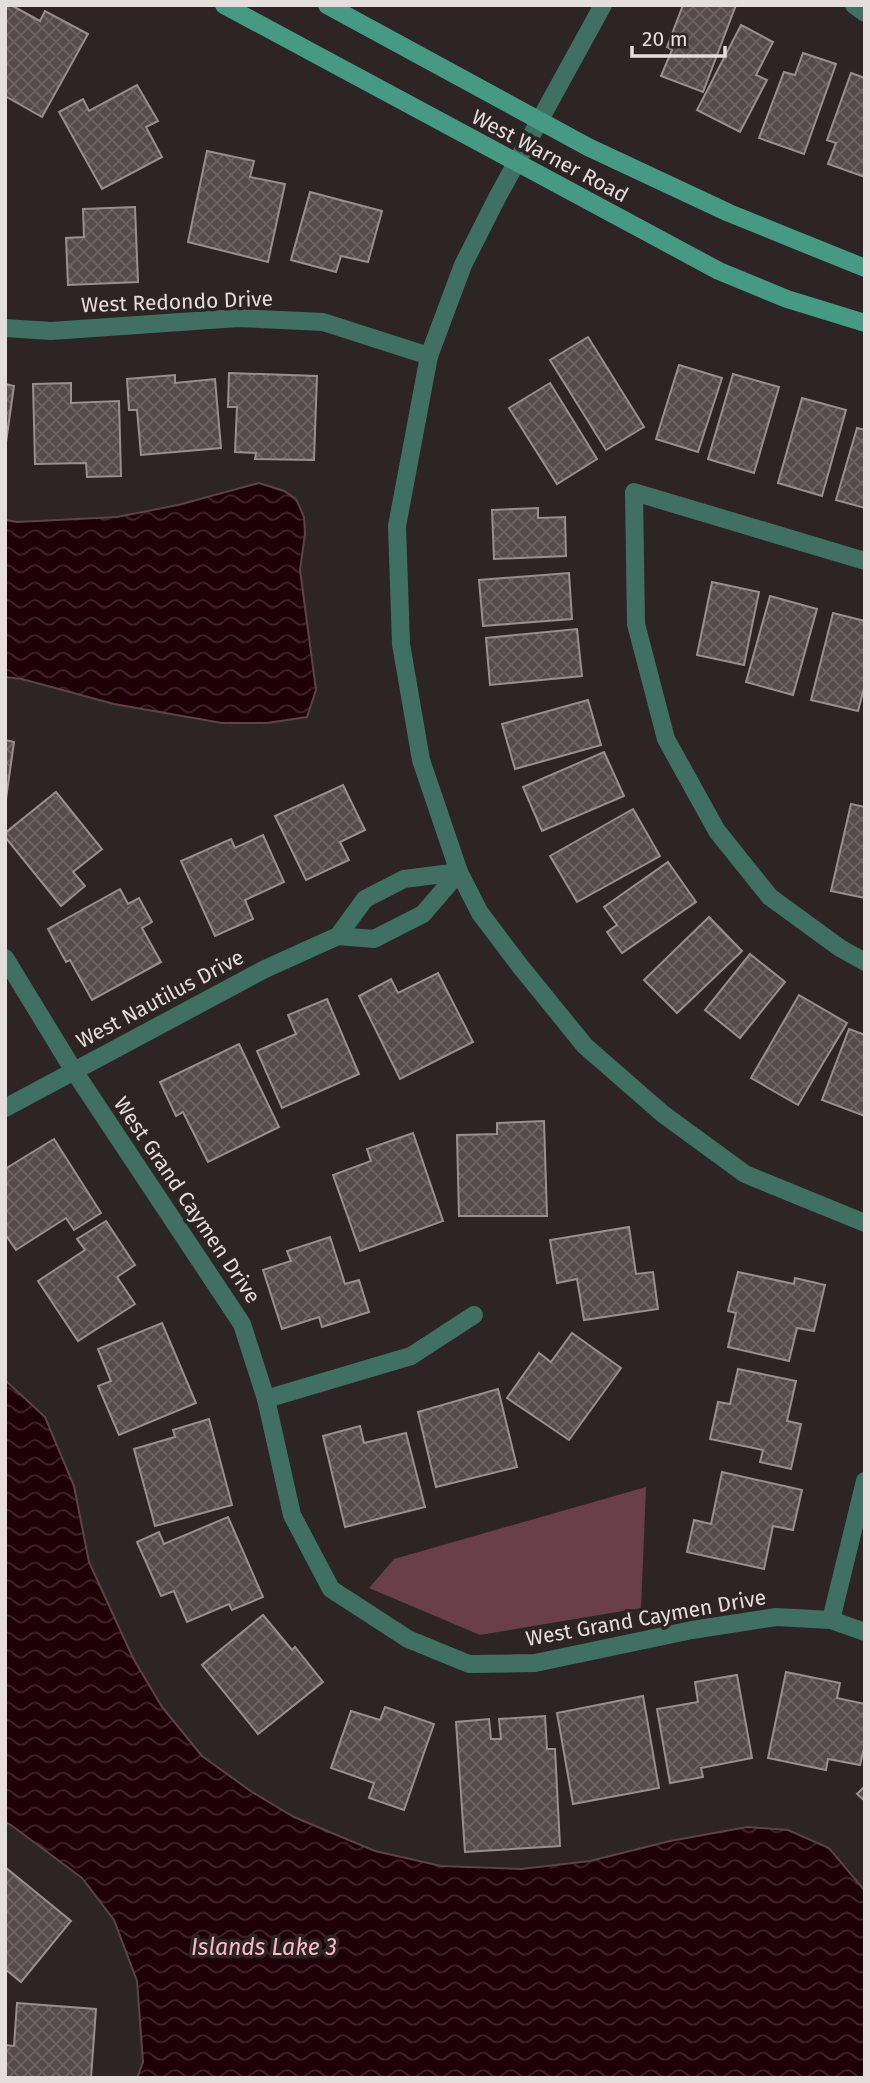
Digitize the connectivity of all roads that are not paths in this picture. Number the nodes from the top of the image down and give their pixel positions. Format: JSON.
{"nodes":[{"id":1,"x":224,"y":5,"type":"edge"},
{"id":2,"x":327,"y":5,"type":"edge"},
{"id":3,"x":603,"y":5,"type":"edge"},
{"id":4,"x":854,"y":5,"type":"edge"},
{"id":5,"x":865,"y":13,"type":"edge"},
{"id":6,"x":541,"y":121,"type":"junction"},
{"id":7,"x":517,"y":162,"type":"junction"},
{"id":8,"x":865,"y":268,"type":"edge"},
{"id":9,"x":865,"y":323,"type":"edge"},
{"id":10,"x":5,"y":328,"type":"edge"},
{"id":11,"x":429,"y":355,"type":"junction"},
{"id":12,"x":865,"y":561,"type":"edge"},
{"id":13,"x":459,"y":872,"type":"junction"},
{"id":14,"x":338,"y":936,"type":"junction"},
{"id":15,"x":5,"y":958,"type":"edge"},
{"id":16,"x":865,"y":962,"type":"edge"},
{"id":17,"x":74,"y":1071,"type":"junction"},
{"id":18,"x":5,"y":1108,"type":"edge"},
{"id":19,"x":865,"y":1223,"type":"edge"},
{"id":20,"x":474,"y":1315,"type":"dead end"},
{"id":21,"x":266,"y":1399,"type":"junction"},
{"id":22,"x":865,"y":1480,"type":"edge"},
{"id":23,"x":831,"y":1620,"type":"junction"},
{"id":24,"x":865,"y":1632,"type":"edge"}],
"edges":[{"from":1,"to":7,"type":"main road","name":"West Warner Road"},
{"from":2,"to":6,"type":"main road","name":"West Warner Road"},
{"from":3,"to":6,"type":"street"},
{"from":4,"to":5,"type":"street"},
{"from":6,"to":7,"type":"street"},
{"from":6,"to":8,"type":"main road","name":"West Warner Road"},
{"from":7,"to":9,"type":"main road","name":"West Warner Road"},
{"from":7,"to":11,"type":"street"},
{"from":10,"to":11,"type":"street","name":"West Redondo Drive"},
{"from":11,"to":13,"type":"street"},
{"from":12,"to":16,"type":"street"},
{"from":13,"to":14,"type":"street","name":"West Nautilus Drive"},
{"from":13,"to":14,"type":"street","name":"West Nautilus Drive"},
{"from":13,"to":19,"type":"street"},
{"from":14,"to":17,"type":"street","name":"West Nautilus Drive"},
{"from":15,"to":17,"type":"street","name":"West Grand Caymen Drive"},
{"from":17,"to":18,"type":"street","name":"West Nautilus Drive"},
{"from":17,"to":21,"type":"street","name":"West Grand Caymen Drive"},
{"from":20,"to":21,"type":"street"},
{"from":21,"to":23,"type":"street","name":"West Grand Caymen Drive"},
{"from":22,"to":23,"type":"street"},
{"from":23,"to":24,"type":"street","name":"West Grand Caymen Drive"}]}
